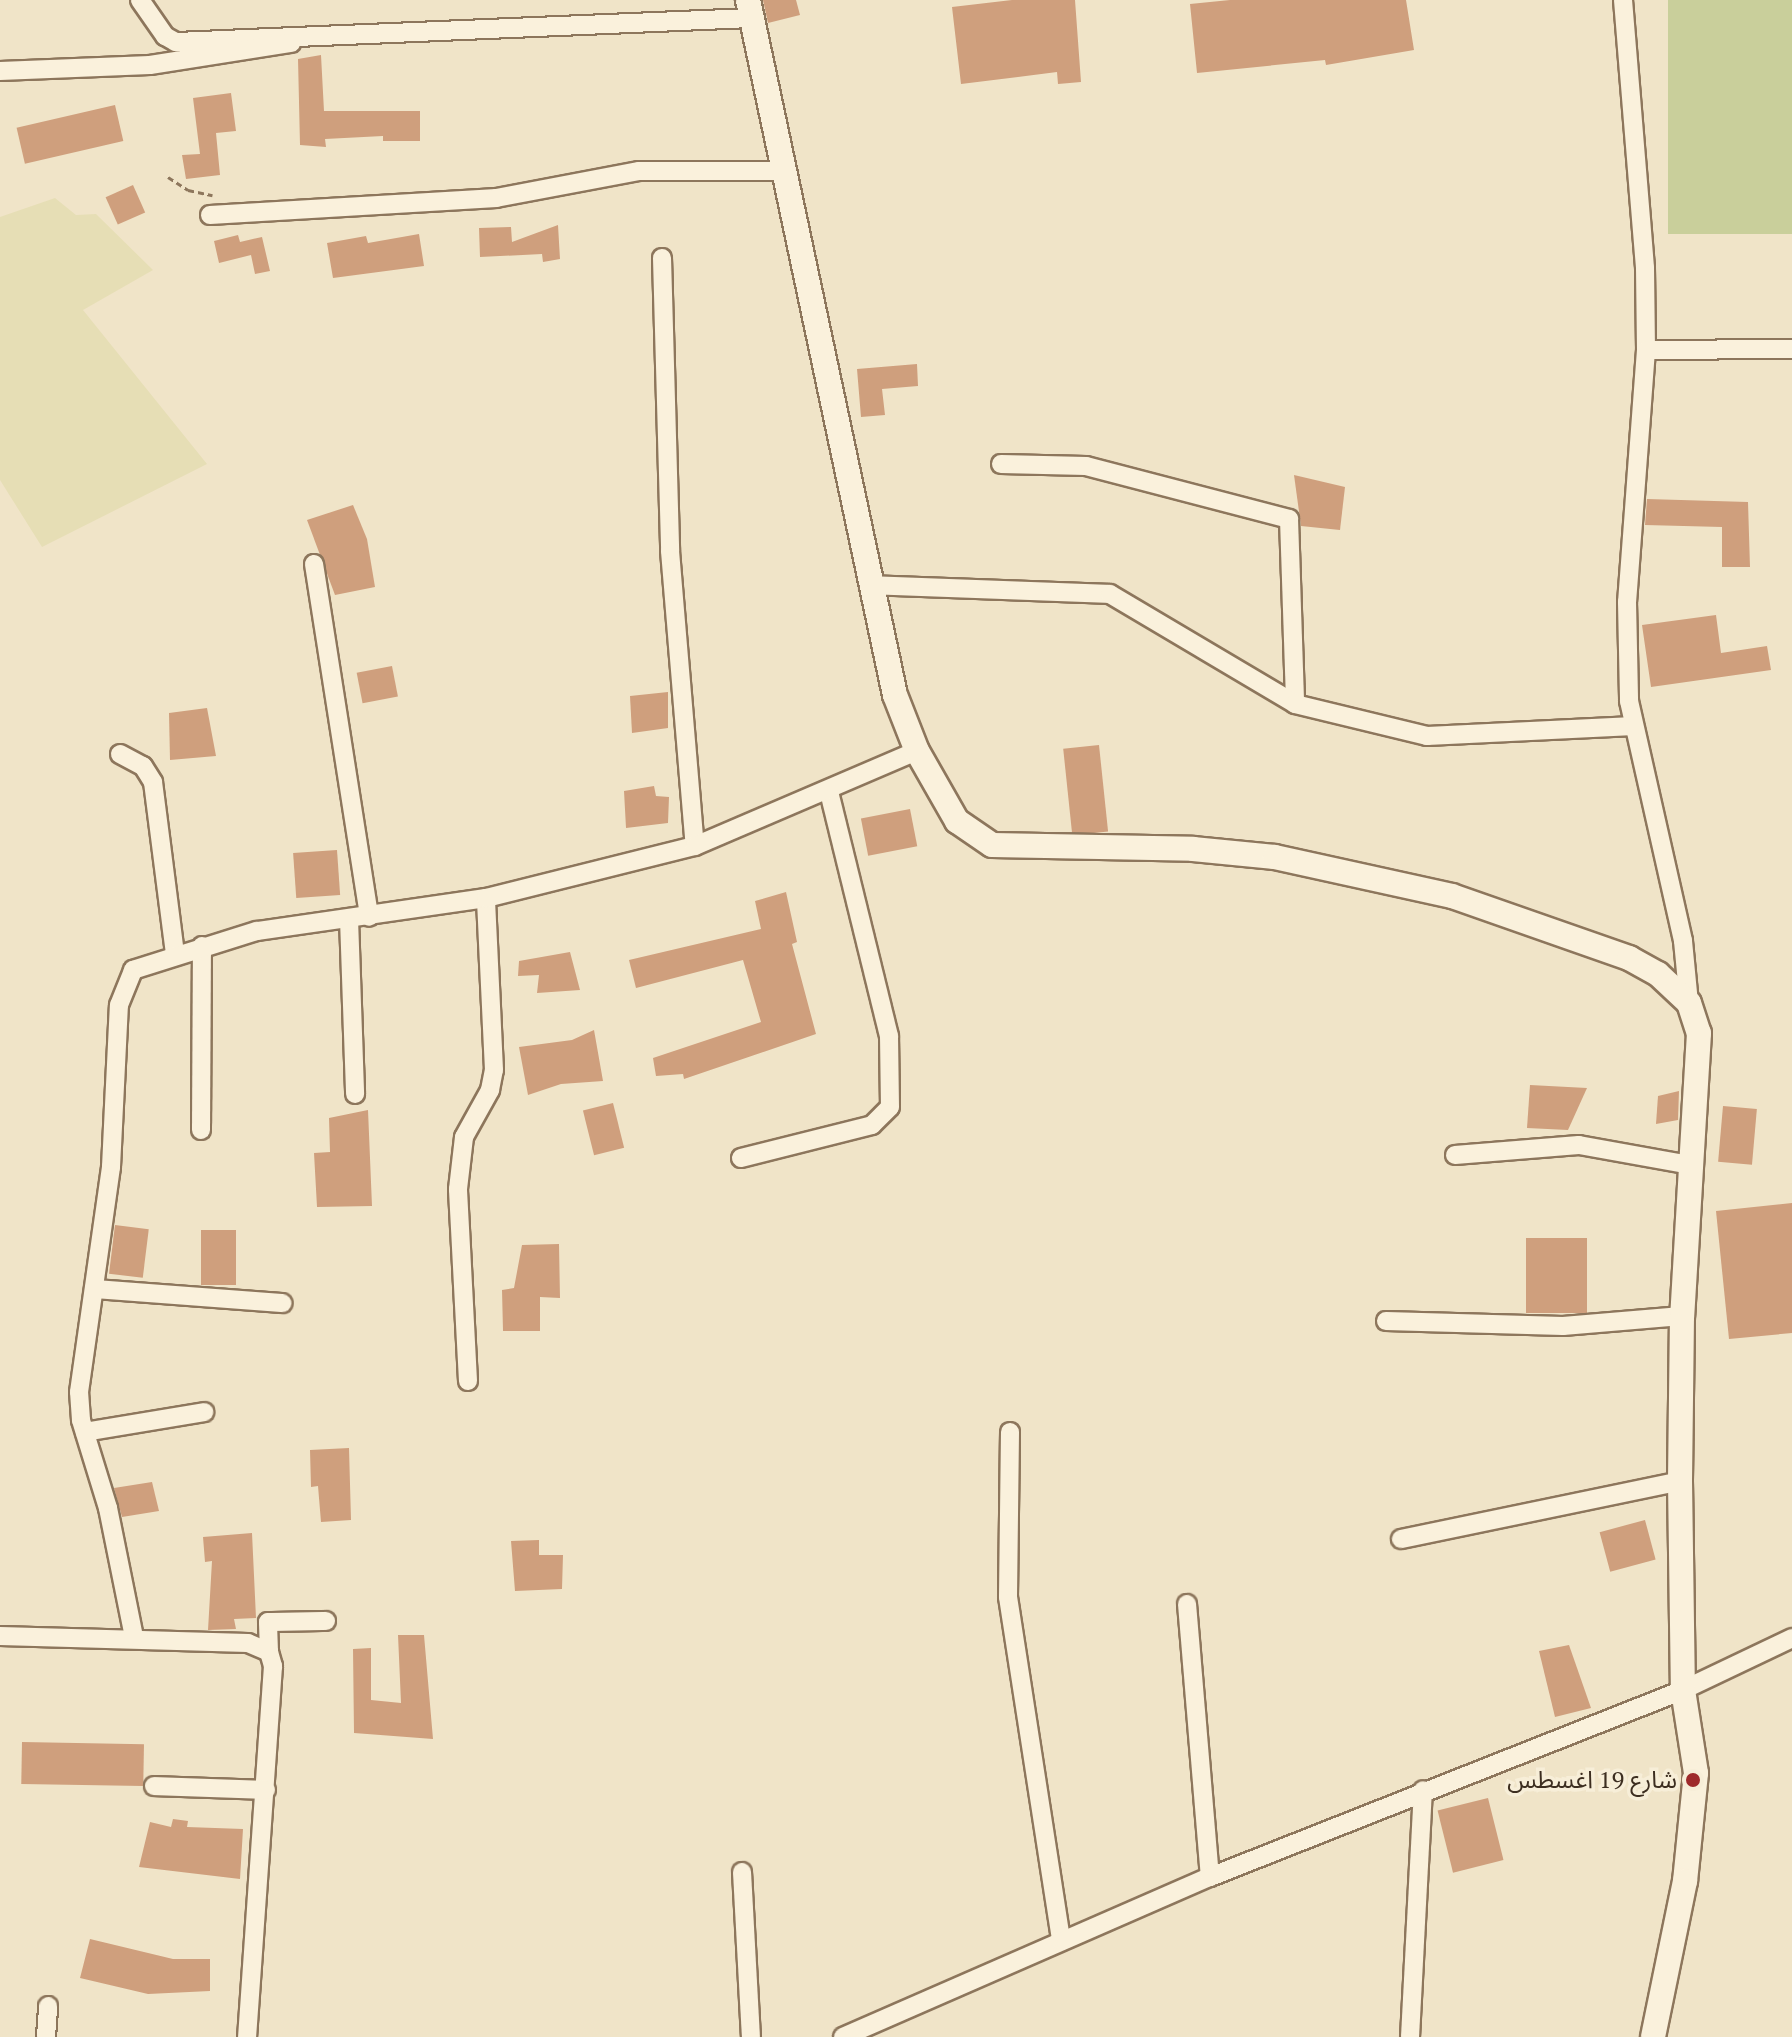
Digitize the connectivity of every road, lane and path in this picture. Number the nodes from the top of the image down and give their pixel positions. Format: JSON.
{"nodes":[{"id":1,"x":140,"y":0,"type":"edge"},
{"id":2,"x":1623,"y":0,"type":"edge"},
{"id":3,"x":750,"y":9,"type":"edge"},
{"id":4,"x":317,"y":33,"type":"junction"},
{"id":5,"x":0,"y":71,"type":"edge"},
{"id":6,"x":781,"y":171,"type":"junction"},
{"id":7,"x":168,"y":177,"type":"dead end"},
{"id":8,"x":217,"y":195,"type":"dead end"},
{"id":9,"x":210,"y":215,"type":"dead end"},
{"id":10,"x":662,"y":258,"type":"dead end"},
{"id":11,"x":1792,"y":349,"type":"edge"},
{"id":12,"x":1646,"y":350,"type":"junction"},
{"id":13,"x":1001,"y":464,"type":"dead end"},
{"id":14,"x":314,"y":564,"type":"dead end"},
{"id":15,"x":869,"y":585,"type":"junction"},
{"id":16,"x":1295,"y":704,"type":"junction"},
{"id":17,"x":1634,"y":726,"type":"junction"},
{"id":18,"x":917,"y":751,"type":"junction"},
{"id":19,"x":120,"y":754,"type":"dead end"},
{"id":20,"x":829,"y":792,"type":"junction"},
{"id":21,"x":695,"y":846,"type":"junction"},
{"id":22,"x":486,"y":898,"type":"junction"},
{"id":23,"x":369,"y":917,"type":"junction"},
{"id":24,"x":349,"y":919,"type":"junction"},
{"id":25,"x":202,"y":946,"type":"junction"},
{"id":26,"x":175,"y":953,"type":"junction"},
{"id":27,"x":1689,"y":1003,"type":"junction"},
{"id":28,"x":355,"y":1094,"type":"dead end"},
{"id":29,"x":201,"y":1130,"type":"dead end"},
{"id":30,"x":1455,"y":1155,"type":"dead end"},
{"id":31,"x":741,"y":1158,"type":"dead end"},
{"id":32,"x":1690,"y":1165,"type":"junction"},
{"id":33,"x":94,"y":1289,"type":"junction"},
{"id":34,"x":282,"y":1303,"type":"dead end"},
{"id":35,"x":1682,"y":1316,"type":"junction"},
{"id":36,"x":1386,"y":1321,"type":"dead end"},
{"id":37,"x":468,"y":1381,"type":"dead end"},
{"id":38,"x":204,"y":1412,"type":"dead end"},
{"id":39,"x":85,"y":1432,"type":"junction"},
{"id":40,"x":1010,"y":1432,"type":"dead end"},
{"id":41,"x":1680,"y":1481,"type":"junction"},
{"id":42,"x":1401,"y":1539,"type":"dead end"},
{"id":43,"x":1187,"y":1604,"type":"dead end"},
{"id":44,"x":326,"y":1621,"type":"dead end"},
{"id":45,"x":0,"y":1636,"type":"edge"},
{"id":46,"x":134,"y":1637,"type":"junction"},
{"id":47,"x":1792,"y":1638,"type":"edge"},
{"id":48,"x":269,"y":1652,"type":"junction"},
{"id":49,"x":1683,"y":1690,"type":"junction"},
{"id":50,"x":154,"y":1786,"type":"dead end"},
{"id":51,"x":266,"y":1790,"type":"junction"},
{"id":52,"x":1423,"y":1790,"type":"junction"},
{"id":53,"x":742,"y":1872,"type":"dead end"},
{"id":54,"x":1210,"y":1877,"type":"junction"},
{"id":55,"x":1061,"y":1941,"type":"junction"},
{"id":56,"x":48,"y":2006,"type":"dead end"},
{"id":57,"x":46,"y":2037,"type":"edge"},
{"id":58,"x":247,"y":2037,"type":"edge"},
{"id":59,"x":751,"y":2037,"type":"edge"},
{"id":60,"x":843,"y":2037,"type":"edge"},
{"id":61,"x":1410,"y":2037,"type":"edge"},
{"id":62,"x":1653,"y":2037,"type":"edge"}],
"edges":[{"from":1,"to":4,"type":"street"},
{"from":2,"to":12,"type":"street"},
{"from":3,"to":4,"type":"street"},
{"from":3,"to":6,"type":"street"},
{"from":4,"to":5,"type":"street"},
{"from":6,"to":9,"type":"street"},
{"from":6,"to":15,"type":"street"},
{"from":7,"to":8,"type":"path"},
{"from":10,"to":21,"type":"street"},
{"from":11,"to":12,"type":"street"},
{"from":12,"to":17,"type":"street"},
{"from":13,"to":16,"type":"street"},
{"from":14,"to":23,"type":"street"},
{"from":15,"to":16,"type":"street"},
{"from":15,"to":18,"type":"street"},
{"from":16,"to":17,"type":"street"},
{"from":17,"to":27,"type":"street"},
{"from":18,"to":20,"type":"street"},
{"from":18,"to":27,"type":"street"},
{"from":19,"to":26,"type":"street"},
{"from":20,"to":21,"type":"street"},
{"from":20,"to":31,"type":"street"},
{"from":21,"to":22,"type":"street"},
{"from":22,"to":23,"type":"street"},
{"from":22,"to":37,"type":"street"},
{"from":23,"to":24,"type":"street"},
{"from":24,"to":25,"type":"street"},
{"from":24,"to":28,"type":"street"},
{"from":25,"to":26,"type":"street"},
{"from":25,"to":29,"type":"street"},
{"from":26,"to":33,"type":"street"},
{"from":27,"to":32,"type":"street"},
{"from":30,"to":32,"type":"street"},
{"from":32,"to":35,"type":"street"},
{"from":33,"to":34,"type":"street"},
{"from":33,"to":39,"type":"street"},
{"from":35,"to":36,"type":"street"},
{"from":35,"to":41,"type":"street"},
{"from":38,"to":39,"type":"street"},
{"from":39,"to":46,"type":"street"},
{"from":40,"to":55,"type":"street"},
{"from":41,"to":42,"type":"street"},
{"from":41,"to":49,"type":"street"},
{"from":43,"to":54,"type":"street"},
{"from":44,"to":48,"type":"street"},
{"from":45,"to":46,"type":"street"},
{"from":46,"to":48,"type":"street"},
{"from":47,"to":49,"type":"street"},
{"from":48,"to":51,"type":"street"},
{"from":49,"to":52,"type":"street"},
{"from":49,"to":62,"type":"street"},
{"from":50,"to":51,"type":"street"},
{"from":51,"to":58,"type":"street"},
{"from":52,"to":54,"type":"street"},
{"from":52,"to":61,"type":"street"},
{"from":53,"to":59,"type":"street"},
{"from":54,"to":55,"type":"street"},
{"from":55,"to":60,"type":"street"},
{"from":56,"to":57,"type":"street"}]}
